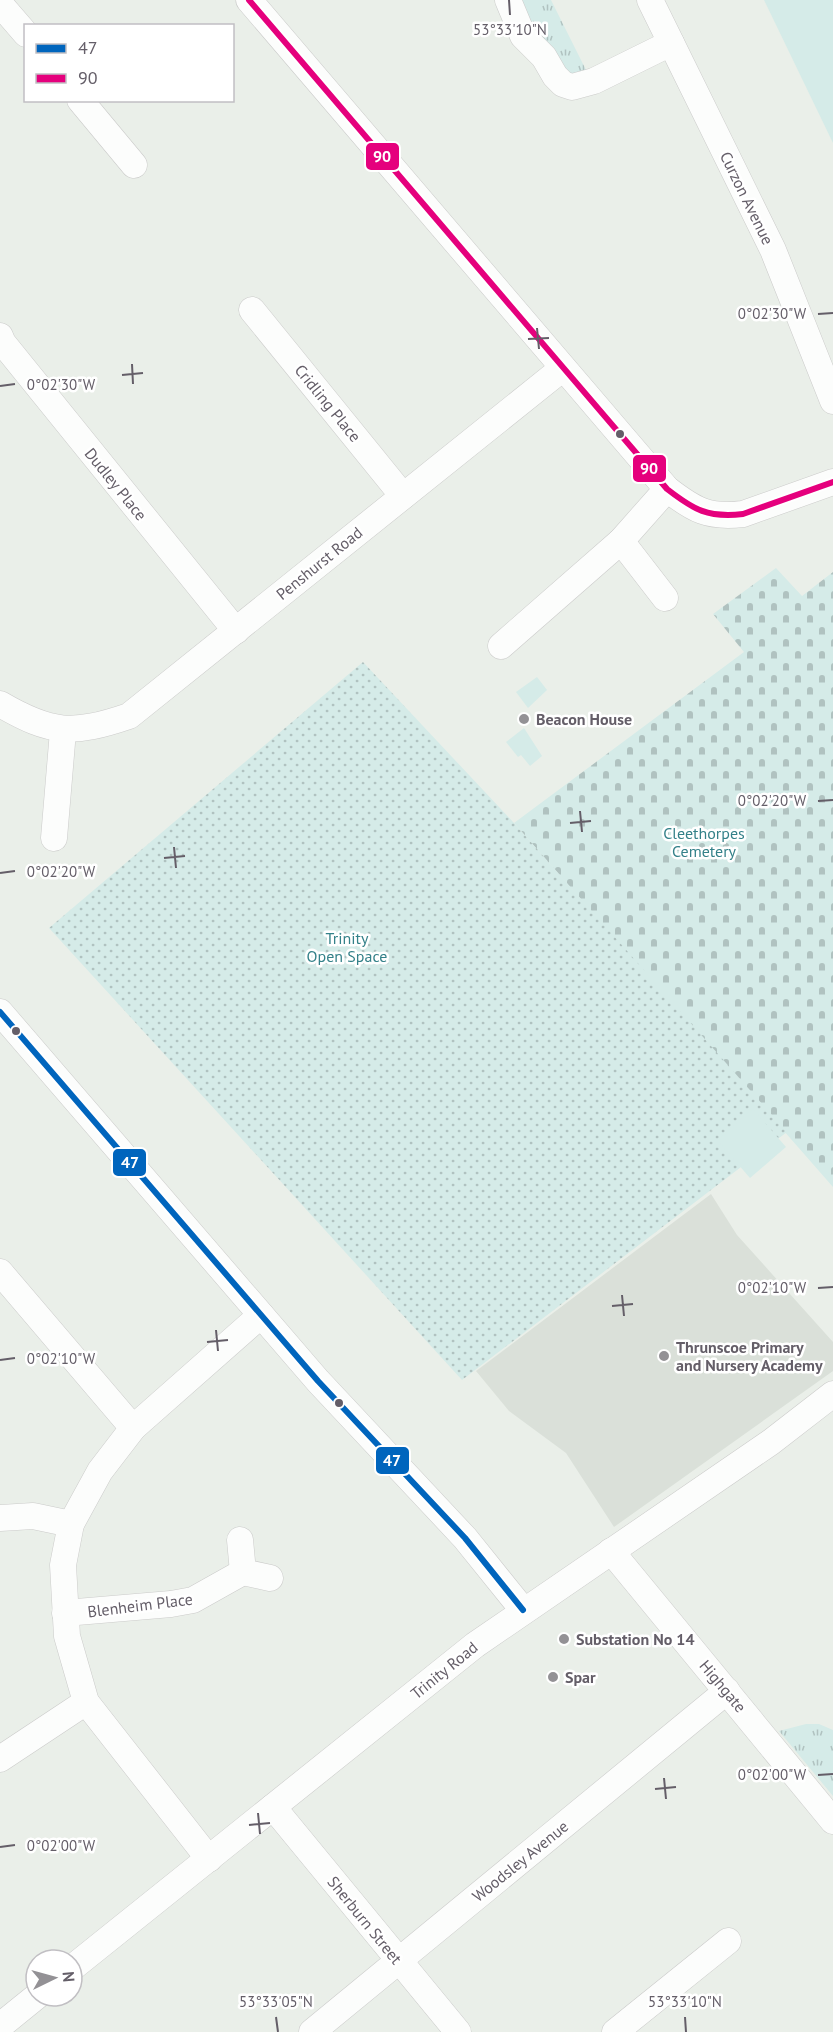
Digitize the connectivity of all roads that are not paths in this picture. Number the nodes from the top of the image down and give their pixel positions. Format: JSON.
{"nodes":[{"id":1,"x":249,"y":0,"type":"edge"},
{"id":2,"x":508,"y":0,"type":"edge"},
{"id":3,"x":650,"y":0,"type":"edge"},
{"id":4,"x":0,"y":4,"type":"edge"},
{"id":5,"x":24,"y":32,"type":"edge"},
{"id":6,"x":671,"y":42,"type":"junction"},
{"id":7,"x":82,"y":102,"type":"edge"},
{"id":8,"x":134,"y":165,"type":"dead end"},
{"id":9,"x":252,"y":310,"type":"dead end"},
{"id":10,"x":0,"y":336,"type":"edge"},
{"id":11,"x":563,"y":368,"type":"junction"},
{"id":12,"x":833,"y":401,"type":"edge"},
{"id":13,"x":833,"y":482,"type":"edge"},
{"id":14,"x":667,"y":489,"type":"junction"},
{"id":15,"x":403,"y":496,"type":"junction"},
{"id":16,"x":621,"y":542,"type":"junction"},
{"id":17,"x":665,"y":598,"type":"dead end"},
{"id":18,"x":236,"y":631,"type":"junction"},
{"id":19,"x":501,"y":646,"type":"dead end"},
{"id":20,"x":0,"y":704,"type":"edge"},
{"id":21,"x":63,"y":731,"type":"junction"},
{"id":22,"x":54,"y":838,"type":"dead end"},
{"id":23,"x":0,"y":1012,"type":"edge"},
{"id":24,"x":0,"y":1272,"type":"edge"},
{"id":25,"x":261,"y":1315,"type":"junction"},
{"id":26,"x":833,"y":1394,"type":"edge"},
{"id":27,"x":133,"y":1428,"type":"junction"},
{"id":28,"x":0,"y":1518,"type":"edge"},
{"id":29,"x":71,"y":1524,"type":"junction"},
{"id":30,"x":240,"y":1540,"type":"dead end"},
{"id":31,"x":611,"y":1551,"type":"junction"},
{"id":32,"x":243,"y":1572,"type":"junction"},
{"id":33,"x":270,"y":1578,"type":"dead end"},
{"id":34,"x":523,"y":1610,"type":"junction"},
{"id":35,"x":65,"y":1613,"type":"junction"},
{"id":36,"x":727,"y":1691,"type":"junction"},
{"id":37,"x":86,"y":1702,"type":"junction"},
{"id":38,"x":0,"y":1759,"type":"edge"},
{"id":39,"x":273,"y":1807,"type":"junction"},
{"id":40,"x":833,"y":1821,"type":"edge"},
{"id":41,"x":208,"y":1858,"type":"junction"},
{"id":42,"x":728,"y":1941,"type":"dead end"},
{"id":43,"x":84,"y":1958,"type":"edge"},
{"id":44,"x":399,"y":1961,"type":"junction"},
{"id":45,"x":24,"y":2007,"type":"edge"},
{"id":46,"x":0,"y":2026,"type":"edge"},
{"id":47,"x":312,"y":2032,"type":"edge"},
{"id":48,"x":458,"y":2032,"type":"edge"},
{"id":49,"x":615,"y":2032,"type":"edge"}],
"edges":[{"from":1,"to":11,"type":"street"},
{"from":2,"to":6,"type":"street"},
{"from":3,"to":6,"type":"street","name":"Curzon Avenue"},
{"from":4,"to":5,"type":"street"},
{"from":6,"to":12,"type":"street","name":"Curzon Avenue"},
{"from":7,"to":8,"type":"street"},
{"from":9,"to":15,"type":"street","name":"Cridling Place"},
{"from":10,"to":18,"type":"street","name":"Dudley Place"},
{"from":11,"to":14,"type":"street"},
{"from":11,"to":15,"type":"street","name":"Penshurst Road"},
{"from":13,"to":14,"type":"street"},
{"from":14,"to":16,"type":"street"},
{"from":15,"to":18,"type":"street","name":"Penshurst Road"},
{"from":16,"to":17,"type":"street"},
{"from":16,"to":19,"type":"street"},
{"from":18,"to":21,"type":"street","name":"Penshurst Road"},
{"from":20,"to":21,"type":"street","name":"Penshurst Road"},
{"from":21,"to":22,"type":"street"},
{"from":23,"to":25,"type":"street"},
{"from":24,"to":27,"type":"street"},
{"from":25,"to":27,"type":"street"},
{"from":25,"to":34,"type":"street"},
{"from":26,"to":31,"type":"street","name":"Trinity Road"},
{"from":27,"to":29,"type":"street"},
{"from":28,"to":29,"type":"street"},
{"from":29,"to":35,"type":"street"},
{"from":30,"to":32,"type":"street"},
{"from":31,"to":34,"type":"street","name":"Trinity Road"},
{"from":31,"to":36,"type":"street","name":"Highgate"},
{"from":32,"to":33,"type":"street"},
{"from":32,"to":35,"type":"street","name":"Blenheim Place"},
{"from":34,"to":39,"type":"street","name":"Trinity Road"},
{"from":35,"to":37,"type":"street"},
{"from":36,"to":40,"type":"street","name":"Highgate"},
{"from":36,"to":44,"type":"street","name":"Woodsley Avenue"},
{"from":37,"to":38,"type":"street"},
{"from":37,"to":41,"type":"street"},
{"from":39,"to":41,"type":"street","name":"Trinity Road"},
{"from":39,"to":44,"type":"street","name":"Sherburn Street"},
{"from":41,"to":43,"type":"street","name":"Trinity Road"},
{"from":42,"to":49,"type":"street"},
{"from":44,"to":47,"type":"street","name":"Woodsley Avenue"},
{"from":44,"to":48,"type":"street","name":"Sherburn Street"},
{"from":45,"to":46,"type":"street"}]}
